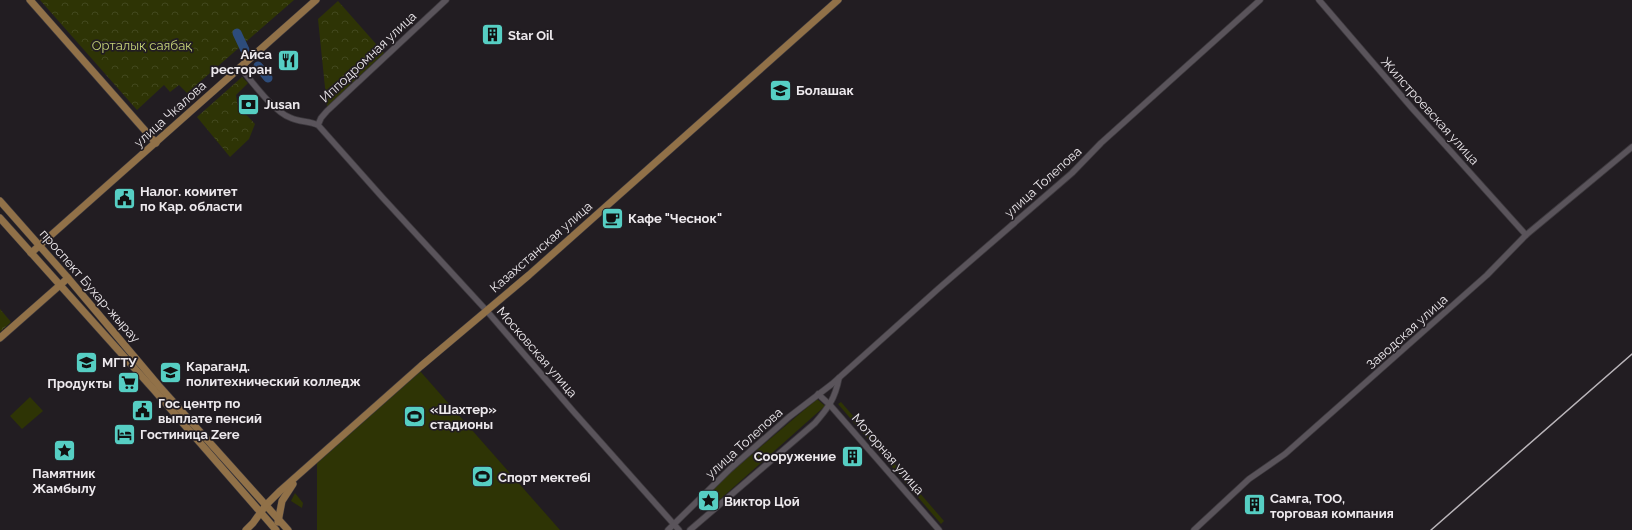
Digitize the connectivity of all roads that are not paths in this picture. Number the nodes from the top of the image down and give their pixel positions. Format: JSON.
{"nodes":[{"id":1,"x":30,"y":0,"type":"edge"},
{"id":2,"x":316,"y":0,"type":"edge"},
{"id":3,"x":446,"y":0,"type":"edge"},
{"id":4,"x":838,"y":0,"type":"edge"},
{"id":5,"x":1260,"y":0,"type":"edge"},
{"id":6,"x":1319,"y":0,"type":"edge"},
{"id":7,"x":240,"y":67,"type":"junction"},
{"id":8,"x":318,"y":125,"type":"junction"},
{"id":9,"x":156,"y":143,"type":"junction"},
{"id":10,"x":1632,"y":146,"type":"edge"},
{"id":11,"x":0,"y":201,"type":"edge"},
{"id":12,"x":10,"y":211,"type":"junction"},
{"id":13,"x":0,"y":219,"type":"edge"},
{"id":14,"x":1526,"y":235,"type":"junction"},
{"id":15,"x":40,"y":245,"type":"junction"},
{"id":16,"x":31,"y":253,"type":"junction"},
{"id":17,"x":68,"y":278,"type":"junction"},
{"id":18,"x":59,"y":285,"type":"junction"},
{"id":19,"x":486,"y":310,"type":"junction"},
{"id":20,"x":0,"y":338,"type":"edge"},
{"id":21,"x":839,"y":378,"type":"junction"},
{"id":22,"x":818,"y":394,"type":"junction"},
{"id":23,"x":830,"y":405,"type":"junction"},
{"id":24,"x":297,"y":477,"type":"junction"},
{"id":25,"x":266,"y":505,"type":"junction"},
{"id":26,"x":260,"y":512,"type":"junction"},
{"id":27,"x":279,"y":520,"type":"junction"},
{"id":28,"x":674,"y":524,"type":"junction"},
{"id":29,"x":246,"y":530,"type":"edge"},
{"id":30,"x":275,"y":530,"type":"edge"},
{"id":31,"x":288,"y":530,"type":"edge"},
{"id":32,"x":668,"y":530,"type":"edge"},
{"id":33,"x":679,"y":530,"type":"edge"},
{"id":34,"x":690,"y":530,"type":"edge"},
{"id":35,"x":939,"y":530,"type":"edge"},
{"id":36,"x":1194,"y":530,"type":"edge"}],
"edges":[{"from":1,"to":9,"type":"main road"},
{"from":2,"to":7,"type":"main road","name":"улица Чкалова"},
{"from":3,"to":8,"type":"street","name":"Ипподромная улица"},
{"from":4,"to":19,"type":"main road","name":"Казахстанская улица"},
{"from":5,"to":21,"type":"street","name":"улица Толепова"},
{"from":6,"to":14,"type":"street","name":"Жилстроевская улица"},
{"from":7,"to":8,"type":"street"},
{"from":7,"to":9,"type":"main road","name":"улица Чкалова"},
{"from":8,"to":19,"type":"street","name":"Московская улица"},
{"from":9,"to":15,"type":"main road","name":"улица Чкалова"},
{"from":10,"to":14,"type":"street","name":"Заводская улица"},
{"from":11,"to":12,"type":"main road","name":"проспект Бухар-жырау"},
{"from":12,"to":13,"type":"main road"},
{"from":12,"to":15,"type":"main road","name":"проспект Бухар-жырау"},
{"from":13,"to":16,"type":"main road","name":"проспект Бухар-жырау"},
{"from":14,"to":36,"type":"street","name":"Заводская улица"},
{"from":15,"to":16,"type":"main road","name":"улица Чкалова"},
{"from":15,"to":17,"type":"main road","name":"проспект Бухар-жырау"},
{"from":16,"to":18,"type":"main road","name":"проспект Бухар-жырау"},
{"from":17,"to":18,"type":"main road"},
{"from":17,"to":25,"type":"main road","name":"проспект Бухар-жырау"},
{"from":18,"to":20,"type":"main road"},
{"from":18,"to":26,"type":"main road","name":"проспект Бухар-жырау"},
{"from":19,"to":24,"type":"main road","name":"Казахстанская улица"},
{"from":19,"to":28,"type":"street","name":"Московская улица"},
{"from":21,"to":22,"type":"street","name":"улица Толепова"},
{"from":21,"to":23,"type":"street"},
{"from":22,"to":23,"type":"street","name":"Моторная улица"},
{"from":22,"to":28,"type":"street","name":"улица Толепова"},
{"from":23,"to":34,"type":"street"},
{"from":23,"to":35,"type":"street","name":"Моторная улица"},
{"from":24,"to":25,"type":"main road","name":"Казахстанская улица"},
{"from":24,"to":27,"type":"main road"},
{"from":25,"to":26,"type":"main road","name":"Казахстанская улица"},
{"from":25,"to":27,"type":"main road","name":"проспект Бухар-жырау"},
{"from":26,"to":29,"type":"main road","name":"Казахстанская улица"},
{"from":26,"to":30,"type":"main road","name":"проспект Бухар-жырау"},
{"from":27,"to":30,"type":"main road"},
{"from":27,"to":31,"type":"main road","name":"проспект Бухар-жырау"},
{"from":28,"to":32,"type":"street","name":"улица Толепова"},
{"from":28,"to":33,"type":"street","name":"Московская улица"}]}
